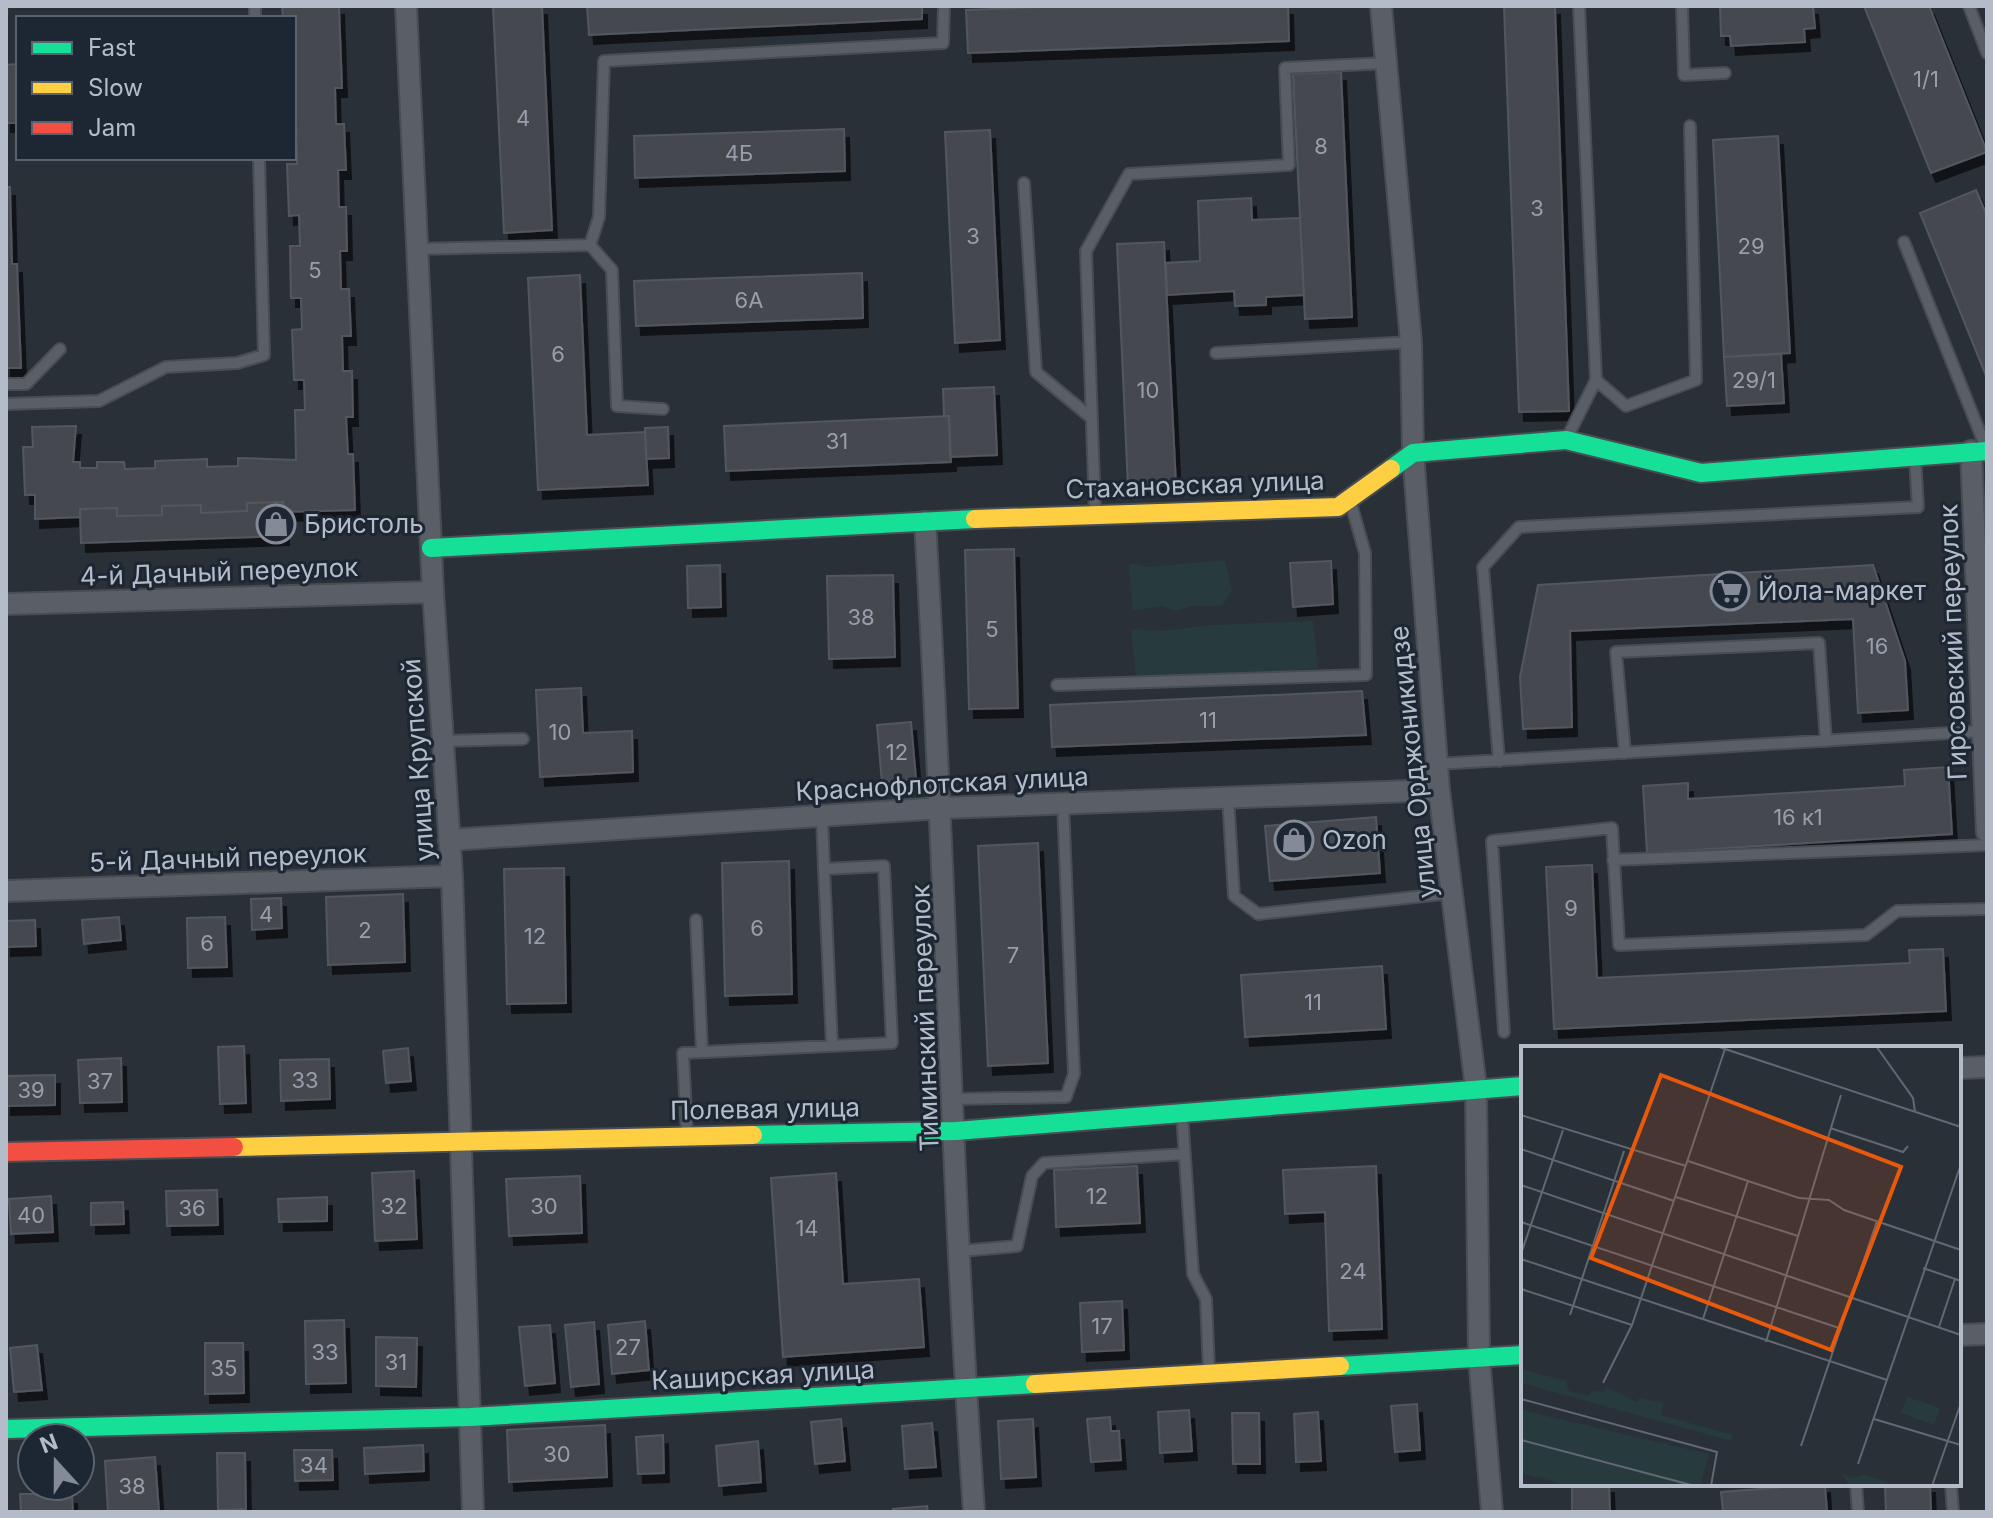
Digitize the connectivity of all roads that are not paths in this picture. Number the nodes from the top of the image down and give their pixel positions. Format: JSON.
{"nodes":[{"id":1,"x":406,"y":6,"type":"edge"},
{"id":2,"x":944,"y":6,"type":"edge"},
{"id":3,"x":1381,"y":6,"type":"edge"},
{"id":4,"x":1579,"y":6,"type":"edge"},
{"id":5,"x":1682,"y":6,"type":"edge"},
{"id":6,"x":1969,"y":6,"type":"edge"},
{"id":7,"x":1987,"y":53,"type":"edge"},
{"id":8,"x":1387,"y":63,"type":"junction"},
{"id":9,"x":1725,"y":73,"type":"dead end"},
{"id":10,"x":1690,"y":126,"type":"dead end"},
{"id":11,"x":259,"y":160,"type":"edge"},
{"id":12,"x":1024,"y":183,"type":"dead end"},
{"id":13,"x":1904,"y":242,"type":"dead end"},
{"id":14,"x":590,"y":245,"type":"junction"},
{"id":15,"x":417,"y":249,"type":"junction"},
{"id":16,"x":1411,"y":342,"type":"junction"},
{"id":17,"x":60,"y":349,"type":"dead end"},
{"id":18,"x":1216,"y":353,"type":"dead end"},
{"id":19,"x":1596,"y":380,"type":"junction"},
{"id":20,"x":6,"y":384,"type":"edge"},
{"id":21,"x":6,"y":404,"type":"edge"},
{"id":22,"x":663,"y":409,"type":"dead end"},
{"id":23,"x":1089,"y":416,"type":"junction"},
{"id":24,"x":1566,"y":440,"type":"junction"},
{"id":25,"x":1982,"y":451,"type":"edge"},
{"id":26,"x":1413,"y":453,"type":"junction"},
{"id":27,"x":1915,"y":456,"type":"junction"},
{"id":28,"x":1350,"y":498,"type":"junction"},
{"id":29,"x":1095,"y":513,"type":"junction"},
{"id":30,"x":925,"y":522,"type":"junction"},
{"id":31,"x":431,"y":548,"type":"junction"},
{"id":32,"x":433,"y":592,"type":"junction"},
{"id":33,"x":6,"y":604,"type":"edge"},
{"id":34,"x":1057,"y":685,"type":"dead end"},
{"id":35,"x":1983,"y":731,"type":"junction"},
{"id":36,"x":523,"y":739,"type":"dead end"},
{"id":37,"x":443,"y":741,"type":"junction"},
{"id":38,"x":1826,"y":741,"type":"junction"},
{"id":39,"x":1625,"y":753,"type":"junction"},
{"id":40,"x":1499,"y":761,"type":"junction"},
{"id":41,"x":1437,"y":764,"type":"junction"},
{"id":42,"x":1439,"y":790,"type":"junction"},
{"id":43,"x":1228,"y":797,"type":"junction"},
{"id":44,"x":1063,"y":803,"type":"junction"},
{"id":45,"x":942,"y":808,"type":"junction"},
{"id":46,"x":822,"y":816,"type":"junction"},
{"id":47,"x":1987,"y":832,"type":"edge"},
{"id":48,"x":449,"y":840,"type":"junction"},
{"id":49,"x":1987,"y":845,"type":"edge"},
{"id":50,"x":1613,"y":860,"type":"junction"},
{"id":51,"x":824,"y":869,"type":"junction"},
{"id":52,"x":452,"y":876,"type":"junction"},
{"id":53,"x":6,"y":891,"type":"edge"},
{"id":54,"x":1452,"y":893,"type":"junction"},
{"id":55,"x":1987,"y":909,"type":"edge"},
{"id":56,"x":696,"y":920,"type":"dead end"},
{"id":57,"x":1504,"y":1032,"type":"dead end"},
{"id":58,"x":832,"y":1046,"type":"junction"},
{"id":59,"x":702,"y":1052,"type":"junction"},
{"id":60,"x":1987,"y":1067,"type":"edge"},
{"id":61,"x":1961,"y":1068,"type":"edge"},
{"id":62,"x":1521,"y":1086,"type":"edge"},
{"id":63,"x":1476,"y":1088,"type":"junction"},
{"id":64,"x":955,"y":1099,"type":"junction"},
{"id":65,"x":1182,"y":1112,"type":"junction"},
{"id":66,"x":956,"y":1131,"type":"junction"},
{"id":67,"x":687,"y":1137,"type":"junction"},
{"id":68,"x":462,"y":1143,"type":"junction"},
{"id":69,"x":6,"y":1152,"type":"edge"},
{"id":70,"x":1185,"y":1154,"type":"junction"},
{"id":71,"x":961,"y":1251,"type":"junction"},
{"id":72,"x":1987,"y":1334,"type":"edge"},
{"id":73,"x":1961,"y":1335,"type":"edge"},
{"id":74,"x":1521,"y":1355,"type":"edge"},
{"id":75,"x":1479,"y":1357,"type":"junction"},
{"id":76,"x":1209,"y":1374,"type":"junction"},
{"id":77,"x":966,"y":1390,"type":"junction"},
{"id":78,"x":470,"y":1417,"type":"junction"},
{"id":79,"x":6,"y":1429,"type":"edge"},
{"id":80,"x":1856,"y":1486,"type":"edge"},
{"id":81,"x":1951,"y":1486,"type":"edge"},
{"id":82,"x":473,"y":1512,"type":"edge"},
{"id":83,"x":974,"y":1512,"type":"edge"},
{"id":84,"x":1492,"y":1512,"type":"edge"},
{"id":85,"x":1858,"y":1512,"type":"edge"},
{"id":86,"x":1953,"y":1512,"type":"edge"}],
"edges":[{"from":1,"to":15,"type":"street","name":"улица Крупской"},
{"from":2,"to":14,"type":"lane"},
{"from":3,"to":8,"type":"street","name":"улица Орджоникидзе"},
{"from":4,"to":19,"type":"lane"},
{"from":5,"to":9,"type":"lane"},
{"from":6,"to":7,"type":"lane"},
{"from":8,"to":16,"type":"street","name":"улица Орджоникидзе"},
{"from":8,"to":23,"type":"lane"},
{"from":10,"to":19,"type":"lane"},
{"from":11,"to":21,"type":"lane"},
{"from":12,"to":23,"type":"lane"},
{"from":13,"to":25,"type":"lane"},
{"from":14,"to":15,"type":"lane"},
{"from":14,"to":22,"type":"lane"},
{"from":15,"to":31,"type":"street","name":"улица Крупской"},
{"from":16,"to":18,"type":"lane"},
{"from":16,"to":26,"type":"street","name":"улица Орджоникидзе"},
{"from":17,"to":20,"type":"lane"},
{"from":19,"to":24,"type":"lane"},
{"from":23,"to":29,"type":"lane"},
{"from":24,"to":26,"type":"street"},
{"from":24,"to":27,"type":"street"},
{"from":25,"to":27,"type":"street"},
{"from":25,"to":35,"type":"street","name":"Гирсовский переулок"},
{"from":26,"to":28,"type":"street","name":"Стахановская улица"},
{"from":26,"to":41,"type":"street","name":"улица Орджоникидзе"},
{"from":27,"to":40,"type":"lane"},
{"from":28,"to":29,"type":"street","name":"Стахановская улица"},
{"from":28,"to":34,"type":"lane"},
{"from":29,"to":30,"type":"street","name":"Стахановская улица"},
{"from":30,"to":31,"type":"street","name":"Стахановская улица"},
{"from":30,"to":45,"type":"street","name":"Тиминский переулок"},
{"from":31,"to":32,"type":"street","name":"улица Крупской"},
{"from":32,"to":33,"type":"street","name":"4-й Дачный переулок"},
{"from":32,"to":37,"type":"street","name":"улица Крупской"},
{"from":35,"to":38,"type":"lane"},
{"from":35,"to":47,"type":"street","name":"Гирсовский переулок"},
{"from":36,"to":37,"type":"lane"},
{"from":37,"to":48,"type":"street","name":"улица Крупской"},
{"from":38,"to":39,"type":"lane"},
{"from":38,"to":39,"type":"lane"},
{"from":39,"to":40,"type":"lane"},
{"from":40,"to":41,"type":"lane"},
{"from":41,"to":42,"type":"street","name":"улица Орджоникидзе"},
{"from":42,"to":43,"type":"street","name":"Краснофлотская улица"},
{"from":42,"to":54,"type":"street","name":"улица Орджоникидзе"},
{"from":43,"to":44,"type":"street","name":"Краснофлотская улица"},
{"from":43,"to":54,"type":"lane"},
{"from":44,"to":45,"type":"street","name":"Краснофлотская улица"},
{"from":44,"to":64,"type":"lane"},
{"from":45,"to":46,"type":"street","name":"Краснофлотская улица"},
{"from":45,"to":64,"type":"street","name":"Тиминский переулок"},
{"from":46,"to":48,"type":"street","name":"Краснофлотская улица"},
{"from":46,"to":51,"type":"lane"},
{"from":48,"to":52,"type":"street","name":"улица Крупской"},
{"from":49,"to":50,"type":"lane"},
{"from":50,"to":55,"type":"lane"},
{"from":50,"to":57,"type":"lane"},
{"from":51,"to":58,"type":"lane"},
{"from":51,"to":58,"type":"lane"},
{"from":52,"to":53,"type":"street","name":"5-й Дачный переулок"},
{"from":52,"to":68,"type":"street","name":"улица Крупской"},
{"from":54,"to":63,"type":"street","name":"улица Орджоникидзе"},
{"from":56,"to":59,"type":"lane"},
{"from":58,"to":59,"type":"lane"},
{"from":59,"to":67,"type":"lane"},
{"from":60,"to":61,"type":"street"},
{"from":62,"to":63,"type":"street","name":"Полевая улица"},
{"from":63,"to":65,"type":"street","name":"Полевая улица"},
{"from":63,"to":75,"type":"street","name":"улица Орджоникидзе"},
{"from":64,"to":66,"type":"street","name":"Тиминский переулок"},
{"from":65,"to":66,"type":"street","name":"Полевая улица"},
{"from":65,"to":70,"type":"lane"},
{"from":66,"to":67,"type":"street","name":"Полевая улица"},
{"from":66,"to":71,"type":"street","name":"Тиминский переулок"},
{"from":67,"to":68,"type":"street","name":"Полевая улица"},
{"from":68,"to":69,"type":"street","name":"Полевая улица"},
{"from":68,"to":78,"type":"street","name":"улица Крупской"},
{"from":70,"to":71,"type":"lane"},
{"from":70,"to":76,"type":"lane"},
{"from":71,"to":77,"type":"street","name":"Тиминский переулок"},
{"from":72,"to":73,"type":"street"},
{"from":74,"to":75,"type":"street","name":"Каширская улица"},
{"from":75,"to":76,"type":"street","name":"Каширская улица"},
{"from":75,"to":84,"type":"street","name":"улица Орджоникидзе"},
{"from":76,"to":77,"type":"street","name":"Каширская улица"},
{"from":77,"to":78,"type":"street","name":"Каширская улица"},
{"from":77,"to":83,"type":"street","name":"Тиминский переулок"},
{"from":78,"to":79,"type":"street","name":"Каширская улица"},
{"from":78,"to":82,"type":"street","name":"улица Крупской"},
{"from":80,"to":85,"type":"lane"},
{"from":81,"to":86,"type":"lane"}]}
